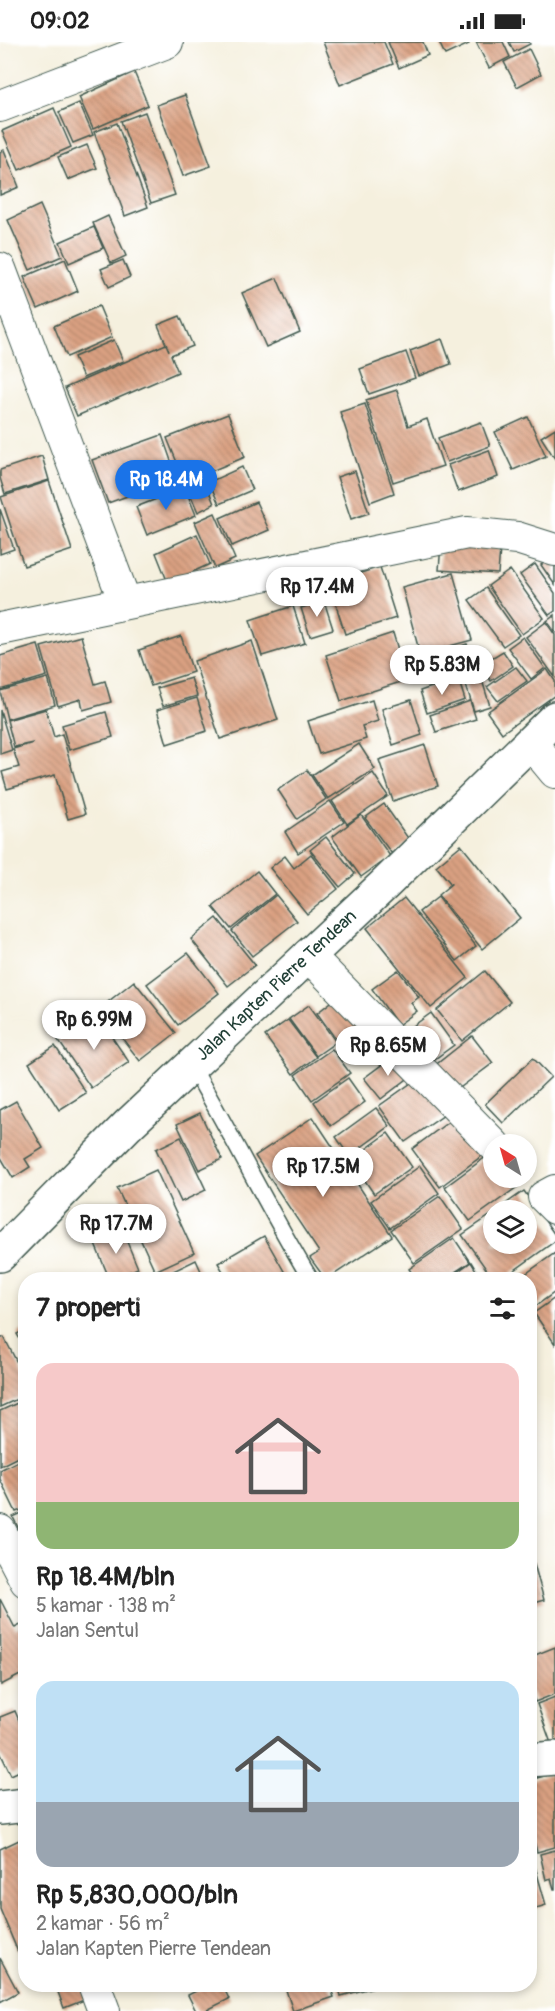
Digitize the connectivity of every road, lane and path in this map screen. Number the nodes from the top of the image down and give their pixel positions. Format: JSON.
{"nodes":[{"id":1,"x":167,"y":42,"type":"edge"},
{"id":2,"x":108,"y":52,"type":"edge"},
{"id":3,"x":0,"y":106,"type":"edge"},
{"id":4,"x":0,"y":269,"type":"edge"},
{"id":5,"x":555,"y":550,"type":"edge"},
{"id":6,"x":125,"y":602,"type":"junction"},
{"id":7,"x":0,"y":629,"type":"edge"},
{"id":8,"x":555,"y":718,"type":"edge"},
{"id":9,"x":531,"y":742,"type":"junction"},
{"id":10,"x":555,"y":772,"type":"edge"},
{"id":11,"x":308,"y":955,"type":"junction"},
{"id":12,"x":190,"y":1065,"type":"junction"},
{"id":13,"x":483,"y":1134,"type":"edge"},
{"id":14,"x":0,"y":1255,"type":"edge"},
{"id":15,"x":306,"y":1272,"type":"edge"},
{"id":16,"x":0,"y":1532,"type":"edge"},
{"id":17,"x":18,"y":1566,"type":"edge"},
{"id":18,"x":555,"y":1758,"type":"edge"},
{"id":19,"x":537,"y":1759,"type":"edge"},
{"id":20,"x":96,"y":1992,"type":"edge"},
{"id":21,"x":104,"y":2011,"type":"edge"}],
"edges":[{"from":1,"to":2,"type":"street"},
{"from":2,"to":3,"type":"street"},
{"from":4,"to":6,"type":"street"},
{"from":5,"to":6,"type":"street"},
{"from":6,"to":7,"type":"street"},
{"from":8,"to":9,"type":"main road","name":"Jalan Kapten Pierre Tendean"},
{"from":9,"to":10,"type":"street"},
{"from":9,"to":11,"type":"main road","name":"Jalan Kapten Pierre Tendean"},
{"from":11,"to":12,"type":"main road","name":"Jalan Kapten Pierre Tendean"},
{"from":11,"to":13,"type":"street"},
{"from":12,"to":14,"type":"main road","name":"Jalan Kapten Pierre Tendean"},
{"from":12,"to":15,"type":"lane"},
{"from":16,"to":17,"type":"street"},
{"from":18,"to":19,"type":"main road"},
{"from":20,"to":21,"type":"street"}]}
